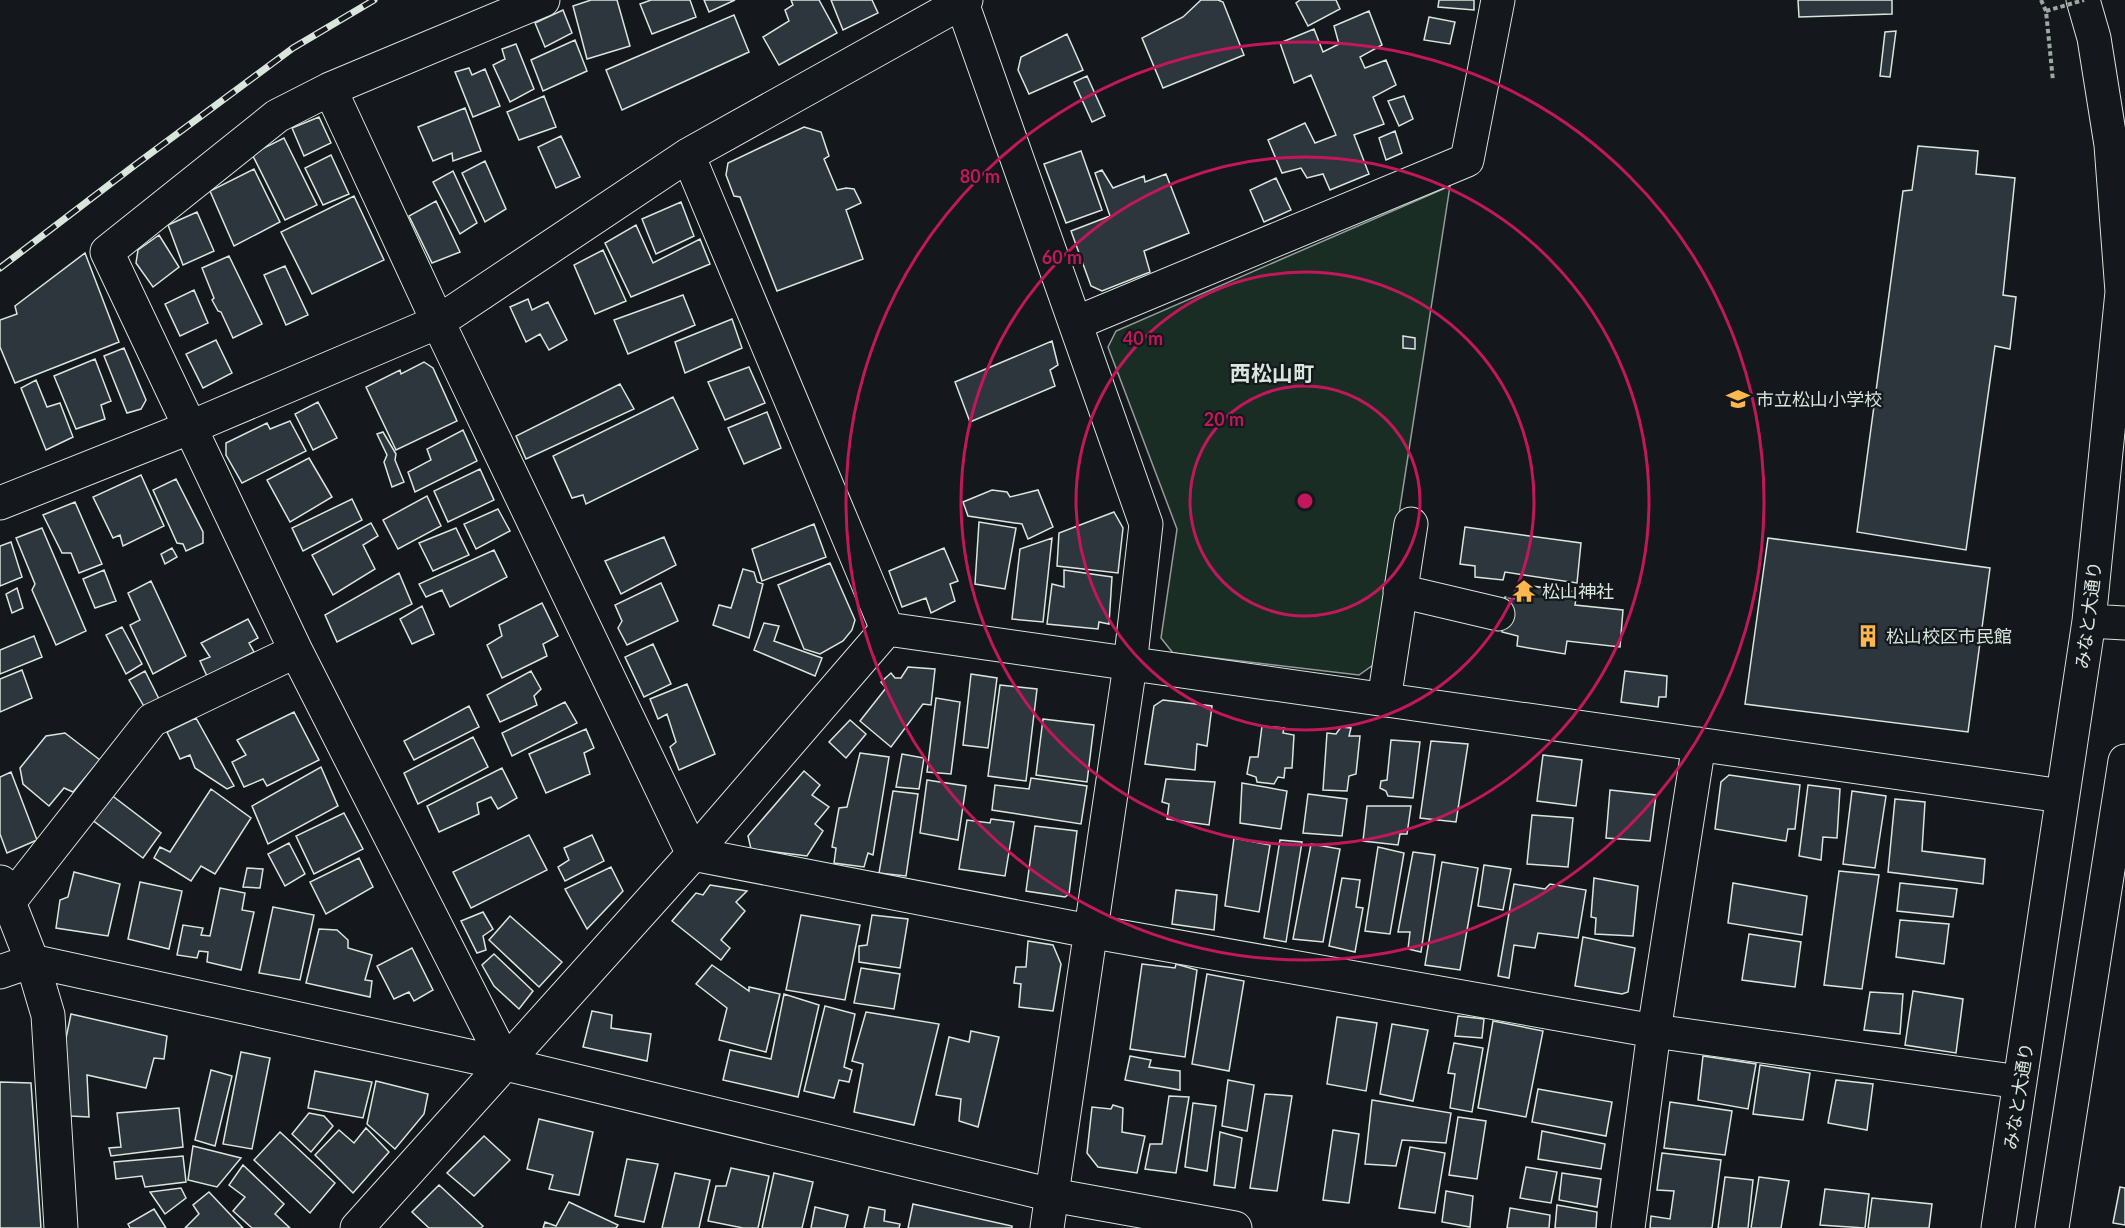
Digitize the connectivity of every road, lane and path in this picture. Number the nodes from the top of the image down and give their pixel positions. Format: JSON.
{"nodes":[{"id":1,"x":543,"y":0,"type":"edge"},
{"id":2,"x":963,"y":0,"type":"edge"},
{"id":3,"x":1498,"y":0,"type":"edge"},
{"id":4,"x":2040,"y":0,"type":"edge"},
{"id":5,"x":2084,"y":0,"type":"edge"},
{"id":6,"x":2046,"y":11,"type":"junction"},
{"id":7,"x":2054,"y":81,"type":"dead end"},
{"id":8,"x":330,"y":89,"type":"junction"},
{"id":9,"x":688,"y":155,"type":"junction"},
{"id":10,"x":438,"y":322,"type":"junction"},
{"id":11,"x":1076,"y":323,"type":"junction"},
{"id":12,"x":191,"y":427,"type":"junction"},
{"id":13,"x":0,"y":503,"type":"edge"},
{"id":14,"x":1411,"y":524,"type":"dead end"},
{"id":15,"x":1400,"y":591,"type":"junction"},
{"id":16,"x":1498,"y":614,"type":"dead end"},
{"id":17,"x":2089,"y":621,"type":"junction"},
{"id":18,"x":2125,"y":623,"type":"edge"},
{"id":19,"x":887,"y":629,"type":"junction"},
{"id":20,"x":296,"y":651,"type":"junction"},
{"id":21,"x":1130,"y":665,"type":"junction"},
{"id":22,"x":1384,"y":700,"type":"junction"},
{"id":23,"x":1699,"y":744,"type":"junction"},
{"id":24,"x":2125,"y":761,"type":"edge"},
{"id":25,"x":2062,"y":796,"type":"junction"},
{"id":26,"x":693,"y":854,"type":"junction"},
{"id":27,"x":2116,"y":868,"type":"edge"},
{"id":28,"x":4,"y":891,"type":"edge"},
{"id":29,"x":1089,"y":932,"type":"junction"},
{"id":30,"x":32,"y":961,"type":"junction"},
{"id":31,"x":0,"y":972,"type":"edge"},
{"id":32,"x":1654,"y":1031,"type":"junction"},
{"id":33,"x":506,"y":1064,"type":"junction"},
{"id":34,"x":2020,"y":1082,"type":"junction"},
{"id":35,"x":1052,"y":1195,"type":"junction"},
{"id":36,"x":61,"y":1228,"type":"edge"},
{"id":37,"x":357,"y":1228,"type":"edge"},
{"id":38,"x":1047,"y":1228,"type":"edge"},
{"id":39,"x":1235,"y":1228,"type":"edge"},
{"id":40,"x":1628,"y":1228,"type":"edge"},
{"id":41,"x":1998,"y":1228,"type":"edge"},
{"id":42,"x":2052,"y":1228,"type":"edge"}],
"edges":[{"from":1,"to":8,"type":"street"},
{"from":2,"to":9,"type":"street"},
{"from":2,"to":11,"type":"street"},
{"from":3,"to":11,"type":"street"},
{"from":4,"to":6,"type":"path"},
{"from":5,"to":6,"type":"path","bridge":true},
{"from":5,"to":17,"type":"street","name":"みなと大通り"},
{"from":6,"to":7,"type":"path"},
{"from":8,"to":10,"type":"street"},
{"from":8,"to":12,"type":"street"},
{"from":9,"to":10,"type":"street"},
{"from":9,"to":19,"type":"street"},
{"from":10,"to":12,"type":"street"},
{"from":10,"to":26,"type":"street"},
{"from":11,"to":21,"type":"street"},
{"from":12,"to":13,"type":"street"},
{"from":12,"to":20,"type":"street"},
{"from":14,"to":15,"type":"street"},
{"from":15,"to":16,"type":"street"},
{"from":15,"to":22,"type":"street"},
{"from":17,"to":18,"type":"street"},
{"from":17,"to":25,"type":"street","name":"みなと大通り"},
{"from":19,"to":21,"type":"street"},
{"from":19,"to":26,"type":"street"},
{"from":20,"to":28,"type":"street"},
{"from":20,"to":33,"type":"street"},
{"from":21,"to":22,"type":"street"},
{"from":21,"to":29,"type":"street"},
{"from":22,"to":23,"type":"street"},
{"from":23,"to":25,"type":"street"},
{"from":23,"to":32,"type":"street"},
{"from":24,"to":27,"type":"street"},
{"from":25,"to":34,"type":"street","name":"みなと大通り"},
{"from":26,"to":29,"type":"street"},
{"from":26,"to":33,"type":"street"},
{"from":27,"to":42,"type":"street"},
{"from":28,"to":30,"type":"street"},
{"from":29,"to":32,"type":"street"},
{"from":29,"to":35,"type":"street"},
{"from":30,"to":31,"type":"street"},
{"from":30,"to":33,"type":"street"},
{"from":30,"to":36,"type":"street"},
{"from":32,"to":34,"type":"street"},
{"from":32,"to":40,"type":"street"},
{"from":33,"to":35,"type":"street"},
{"from":33,"to":37,"type":"street"},
{"from":34,"to":41,"type":"street","name":"みなと大通り"},
{"from":35,"to":38,"type":"street"},
{"from":35,"to":39,"type":"street"}]}
